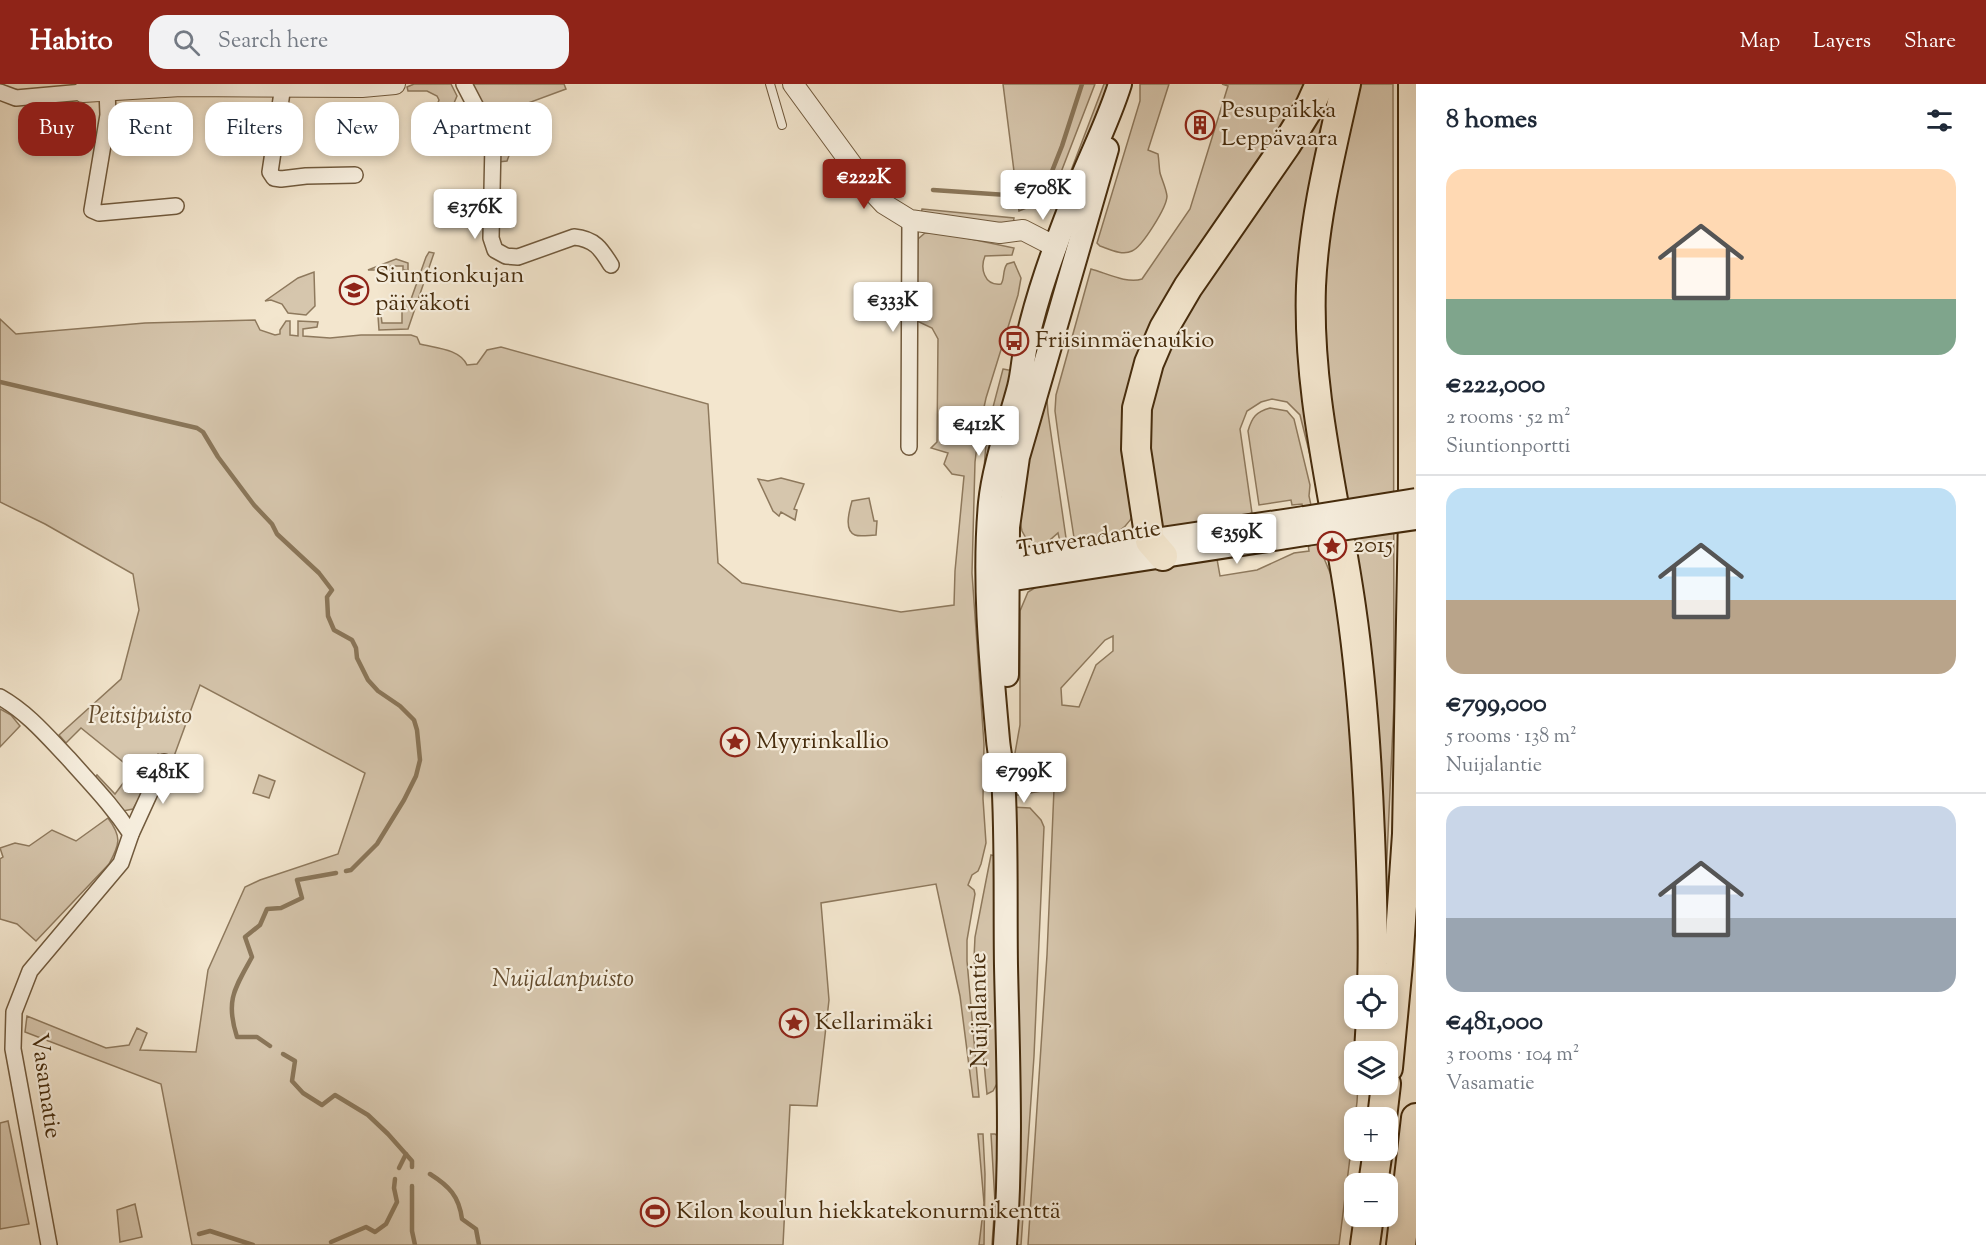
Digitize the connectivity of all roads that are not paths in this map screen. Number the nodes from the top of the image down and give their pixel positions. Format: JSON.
{"nodes":[{"id":1,"x":395,"y":84,"type":"edge"},
{"id":2,"x":464,"y":84,"type":"edge"},
{"id":3,"x":770,"y":84,"type":"edge"},
{"id":4,"x":793,"y":84,"type":"edge"},
{"id":5,"x":1120,"y":84,"type":"edge"},
{"id":6,"x":1320,"y":84,"type":"edge"},
{"id":7,"x":1346,"y":84,"type":"edge"},
{"id":8,"x":1413,"y":84,"type":"edge"},
{"id":9,"x":283,"y":86,"type":"junction"},
{"id":10,"x":38,"y":90,"type":"edge"},
{"id":11,"x":107,"y":90,"type":"junction"},
{"id":12,"x":0,"y":92,"type":"edge"},
{"id":13,"x":83,"y":92,"type":"joint"},
{"id":14,"x":782,"y":125,"type":"dead end"},
{"id":15,"x":355,"y":175,"type":"dead end"},
{"id":16,"x":176,"y":206,"type":"dead end"},
{"id":17,"x":910,"y":220,"type":"junction"},
{"id":18,"x":1066,"y":250,"type":"junction"},
{"id":19,"x":611,"y":265,"type":"dead end"},
{"id":20,"x":909,"y":447,"type":"dead end"},
{"id":21,"x":1416,"y":500,"type":"edge"},
{"id":22,"x":1416,"y":518,"type":"edge"},
{"id":23,"x":1305,"y":526,"type":"junction"},
{"id":24,"x":1157,"y":548,"type":"junction"},
{"id":25,"x":1001,"y":572,"type":"junction"},
{"id":26,"x":0,"y":697,"type":"edge"},
{"id":27,"x":164,"y":762,"type":"dead end"},
{"id":28,"x":131,"y":834,"type":"junction"},
{"id":29,"x":1372,"y":975,"type":"edge"},
{"id":30,"x":1391,"y":1041,"type":"edge"},
{"id":31,"x":1416,"y":1118,"type":"edge"},
{"id":32,"x":1356,"y":1227,"type":"edge"},
{"id":33,"x":1367,"y":1227,"type":"edge"},
{"id":34,"x":49,"y":1245,"type":"edge"},
{"id":35,"x":1005,"y":1245,"type":"edge"},
{"id":36,"x":1357,"y":1245,"type":"edge"},
{"id":37,"x":1365,"y":1245,"type":"edge"},
{"id":38,"x":1401,"y":1245,"type":"edge"}],
"edges":[{"from":1,"to":9,"type":"street"},
{"from":2,"to":19,"type":"street"},
{"from":3,"to":14,"type":"lane"},
{"from":4,"to":17,"type":"street"},
{"from":5,"to":18,"type":"main road","name":"Nuijalantie"},
{"from":6,"to":24,"type":"highway"},
{"from":7,"to":29,"type":"highway"},
{"from":8,"to":30,"type":"highway"},
{"from":9,"to":11,"type":"street"},
{"from":9,"to":15,"type":"street"},
{"from":10,"to":12,"type":"street"},
{"from":10,"to":13,"type":"street"},
{"from":11,"to":13,"type":"street"},
{"from":11,"to":16,"type":"street"},
{"from":17,"to":18,"type":"street"},
{"from":17,"to":20,"type":"street"},
{"from":18,"to":25,"type":"main road","name":"Nuijalantie"},
{"from":21,"to":23,"type":"main road","name":"Turveradantie","bridge":true},
{"from":22,"to":23,"type":"main road","name":"Turveradantie","bridge":true},
{"from":23,"to":24,"type":"main road","name":"Turveradantie"},
{"from":24,"to":25,"type":"main road","name":"Turveradantie"},
{"from":25,"to":35,"type":"main road","name":"Nuijalantie"},
{"from":26,"to":28,"type":"street"},
{"from":27,"to":28,"type":"street","name":"Vasamatie"},
{"from":28,"to":34,"type":"street","name":"Vasamatie"},
{"from":31,"to":38,"type":"highway"},
{"from":32,"to":36,"type":"highway"},
{"from":33,"to":37,"type":"highway"}]}
